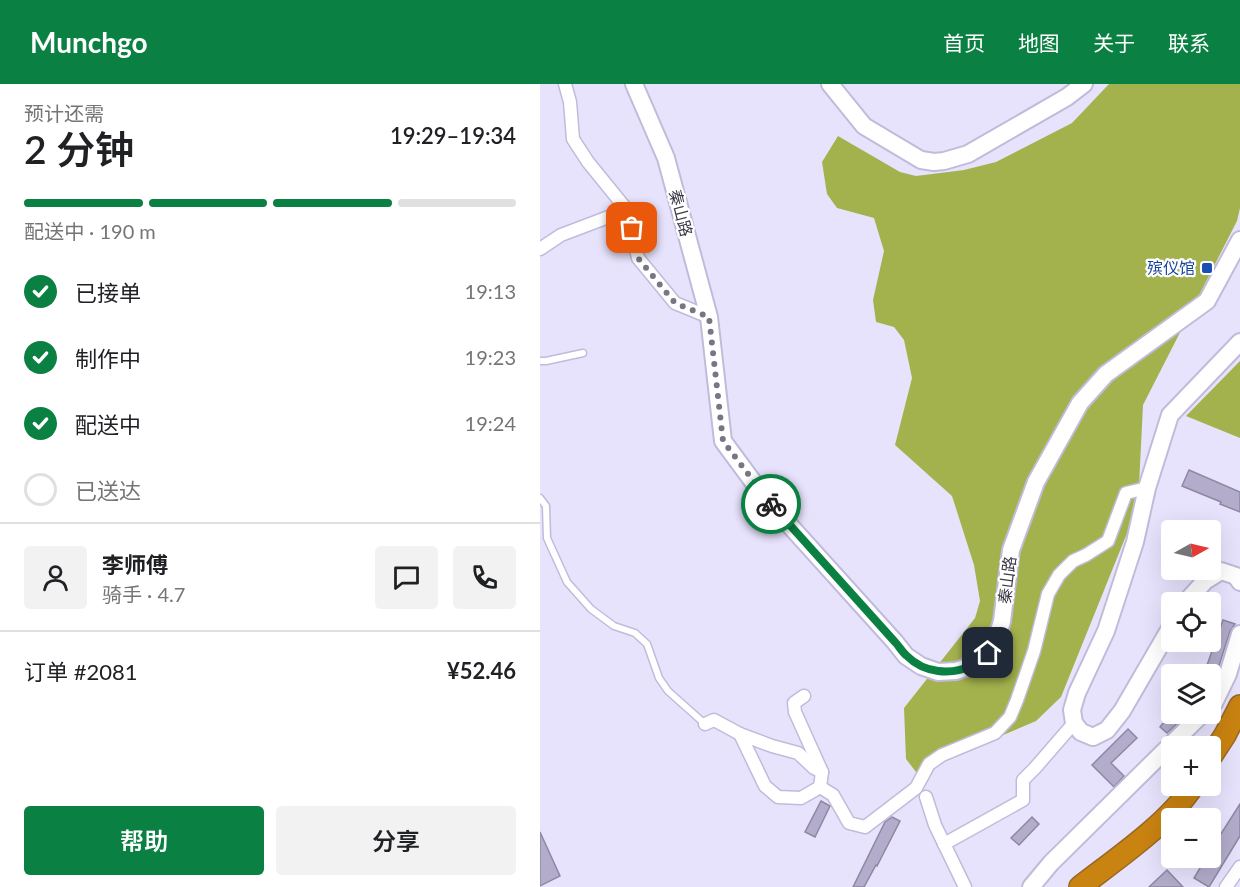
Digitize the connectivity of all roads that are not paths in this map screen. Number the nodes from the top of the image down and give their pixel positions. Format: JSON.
{"nodes":[{"id":1,"x":565,"y":84,"type":"edge"},
{"id":2,"x":634,"y":84,"type":"edge"},
{"id":3,"x":830,"y":84,"type":"edge"},
{"id":4,"x":1084,"y":84,"type":"edge"},
{"id":5,"x":627,"y":210,"type":"junction"},
{"id":6,"x":1240,"y":240,"type":"edge"},
{"id":7,"x":540,"y":249,"type":"edge"},
{"id":8,"x":709,"y":317,"type":"junction"},
{"id":9,"x":1240,"y":342,"type":"edge"},
{"id":10,"x":584,"y":353,"type":"dead end"},
{"id":11,"x":540,"y":361,"type":"edge"},
{"id":12,"x":1147,"y":488,"type":"junction"},
{"id":13,"x":540,"y":498,"type":"edge"},
{"id":14,"x":1240,"y":582,"type":"edge"},
{"id":15,"x":1195,"y":592,"type":"edge"},
{"id":16,"x":1240,"y":634,"type":"edge"},
{"id":17,"x":1161,"y":643,"type":"edge"},
{"id":18,"x":1221,"y":688,"type":"edge"},
{"id":19,"x":804,"y":696,"type":"dead end"},
{"id":20,"x":1240,"y":706,"type":"edge"},
{"id":21,"x":1074,"y":723,"type":"junction"},
{"id":22,"x":705,"y":724,"type":"joint"},
{"id":23,"x":1193,"y":724,"type":"edge"},
{"id":24,"x":1240,"y":726,"type":"edge"},
{"id":25,"x":740,"y":734,"type":"junction"},
{"id":26,"x":1221,"y":741,"type":"edge"},
{"id":27,"x":1221,"y":757,"type":"edge"},
{"id":28,"x":822,"y":772,"type":"junction"},
{"id":29,"x":820,"y":787,"type":"junction"},
{"id":30,"x":1184,"y":796,"type":"edge"},
{"id":31,"x":1197,"y":796,"type":"edge"},
{"id":32,"x":926,"y":797,"type":"dead end"},
{"id":33,"x":1187,"y":808,"type":"edge"},
{"id":34,"x":1161,"y":835,"type":"edge"},
{"id":35,"x":944,"y":844,"type":"junction"},
{"id":36,"x":1240,"y":867,"type":"edge"},
{"id":37,"x":965,"y":887,"type":"edge"},
{"id":38,"x":1030,"y":887,"type":"edge"},
{"id":39,"x":1080,"y":887,"type":"edge"},
{"id":40,"x":1095,"y":887,"type":"edge"},
{"id":41,"x":1226,"y":887,"type":"edge"}],
"edges":[{"from":1,"to":5,"type":"street"},
{"from":2,"to":8,"type":"main road","name":"秦山路"},
{"from":3,"to":4,"type":"main road"},
{"from":5,"to":7,"type":"street"},
{"from":5,"to":8,"type":"street"},
{"from":6,"to":8,"type":"main road","name":"秦山路"},
{"from":9,"to":12,"type":"main road"},
{"from":10,"to":11,"type":"lane"},
{"from":12,"to":21,"type":"main road"},
{"from":12,"to":29,"type":"street"},
{"from":13,"to":22,"type":"lane"},
{"from":14,"to":15,"type":"main road"},
{"from":16,"to":18,"type":"main road"},
{"from":17,"to":21,"type":"main road"},
{"from":19,"to":28,"type":"street"},
{"from":20,"to":26,"type":"highway"},
{"from":21,"to":35,"type":"street"},
{"from":22,"to":25,"type":"street"},
{"from":23,"to":38,"type":"main road"},
{"from":24,"to":27,"type":"highway"},
{"from":25,"to":28,"type":"street"},
{"from":25,"to":29,"type":"street"},
{"from":28,"to":29,"type":"street"},
{"from":30,"to":39,"type":"highway"},
{"from":31,"to":33,"type":"highway"},
{"from":32,"to":35,"type":"street"},
{"from":34,"to":40,"type":"highway"},
{"from":35,"to":37,"type":"street"},
{"from":36,"to":41,"type":"street"}]}
